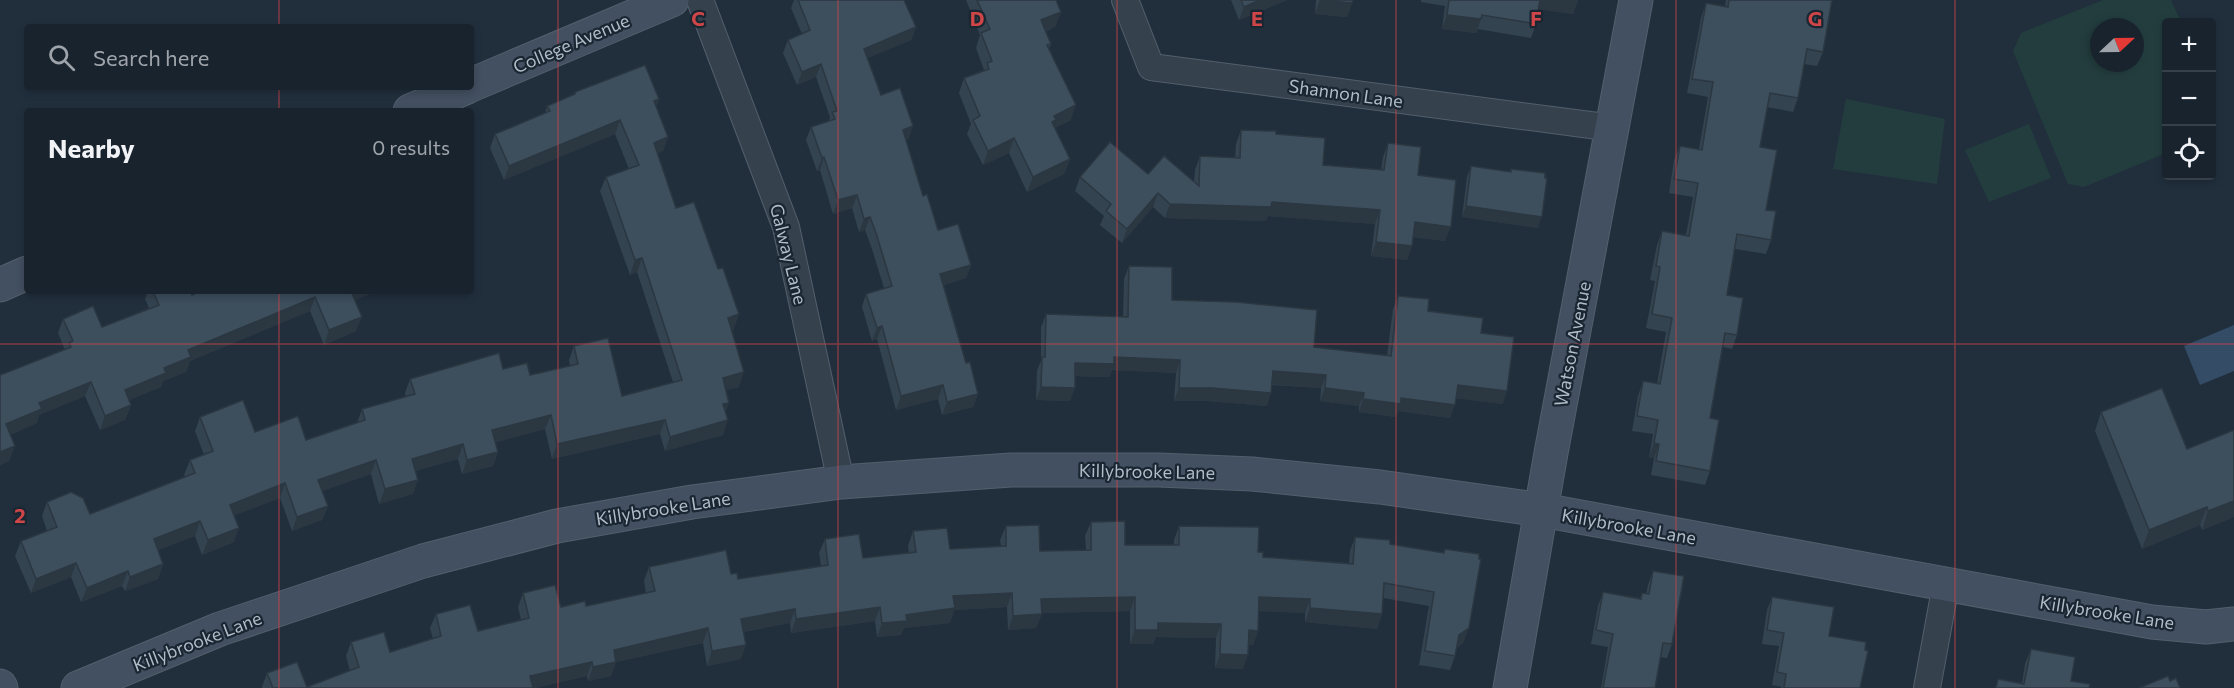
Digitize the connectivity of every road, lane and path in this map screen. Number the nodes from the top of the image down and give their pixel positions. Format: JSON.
{"nodes":[{"id":1,"x":672,"y":0,"type":"edge"},
{"id":2,"x":700,"y":0,"type":"edge"},
{"id":3,"x":1125,"y":0,"type":"edge"},
{"id":4,"x":1635,"y":0,"type":"edge"},
{"id":5,"x":474,"y":84,"type":"edge"},
{"id":6,"x":459,"y":90,"type":"edge"},
{"id":7,"x":417,"y":108,"type":"edge"},
{"id":8,"x":1613,"y":128,"type":"junction"},
{"id":9,"x":24,"y":274,"type":"edge"},
{"id":10,"x":0,"y":285,"type":"edge"},
{"id":11,"x":841,"y":482,"type":"junction"},
{"id":12,"x":1542,"y":510,"type":"junction"},
{"id":13,"x":1946,"y":584,"type":"junction"},
{"id":14,"x":2234,"y":624,"type":"edge"},
{"id":15,"x":78,"y":688,"type":"edge"},
{"id":16,"x":1510,"y":688,"type":"edge"},
{"id":17,"x":1927,"y":688,"type":"edge"}],
"edges":[{"from":1,"to":5,"type":"street","name":"College Avenue"},
{"from":2,"to":11,"type":"street","name":"Galway Lane"},
{"from":3,"to":8,"type":"street","name":"Shannon Lane"},
{"from":4,"to":8,"type":"street","name":"Watson Avenue"},
{"from":6,"to":7,"type":"street"},
{"from":8,"to":12,"type":"street","name":"Watson Avenue"},
{"from":9,"to":10,"type":"street"},
{"from":11,"to":12,"type":"street","name":"Killybrooke Lane"},
{"from":11,"to":15,"type":"street","name":"Killybrooke Lane"},
{"from":12,"to":13,"type":"street","name":"Killybrooke Lane"},
{"from":12,"to":16,"type":"street","name":"Watson Avenue"},
{"from":13,"to":14,"type":"street","name":"Killybrooke Lane"},
{"from":13,"to":17,"type":"street"}]}
